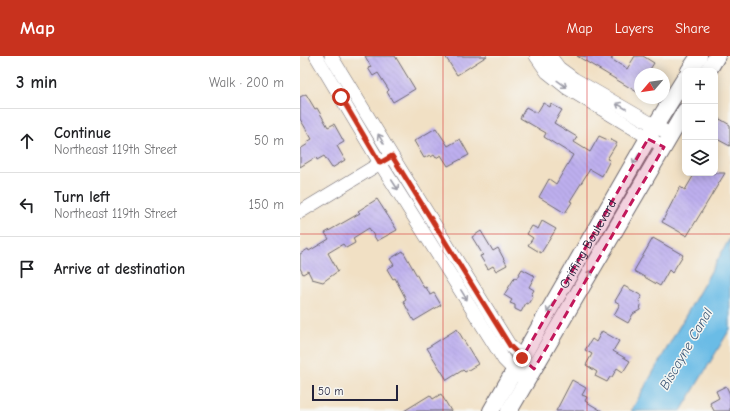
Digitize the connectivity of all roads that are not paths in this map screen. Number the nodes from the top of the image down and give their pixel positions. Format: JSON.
{"nodes":[{"id":1,"x":316,"y":56,"type":"edge"},
{"id":2,"x":331,"y":56,"type":"edge"},
{"id":3,"x":536,"y":56,"type":"edge"},
{"id":4,"x":550,"y":56,"type":"edge"},
{"id":5,"x":699,"y":56,"type":"edge"},
{"id":6,"x":717,"y":56,"type":"edge"},
{"id":7,"x":691,"y":68,"type":"edge"},
{"id":8,"x":710,"y":68,"type":"edge"},
{"id":9,"x":682,"y":83,"type":"edge"},
{"id":10,"x":682,"y":116,"type":"edge"},
{"id":11,"x":651,"y":132,"type":"junction"},
{"id":12,"x":667,"y":141,"type":"junction"},
{"id":13,"x":386,"y":160,"type":"junction"},
{"id":14,"x":300,"y":212,"type":"edge"},
{"id":15,"x":524,"y":370,"type":"junction"},
{"id":16,"x":491,"y":411,"type":"edge"},
{"id":17,"x":510,"y":411,"type":"edge"}],
"edges":[{"from":1,"to":13,"type":"street"},
{"from":13,"to":2,"type":"street","one_way":true},
{"from":3,"to":11,"type":"street","one_way":true},
{"from":11,"to":4,"type":"street","one_way":true},
{"from":5,"to":7,"type":"street"},
{"from":6,"to":8,"type":"street"},
{"from":9,"to":11,"type":"street","name":"Griffing Boulevard"},
{"from":10,"to":12,"type":"street","name":"Griffing Boulevard"},
{"from":11,"to":12,"type":"street"},
{"from":11,"to":15,"type":"street","name":"Griffing Boulevard","one_way":true},
{"from":15,"to":12,"type":"street","name":"Griffing Boulevard","one_way":true},
{"from":13,"to":14,"type":"street"},
{"from":13,"to":15,"type":"street"},
{"from":15,"to":16,"type":"street","name":"Griffing Boulevard"},
{"from":15,"to":17,"type":"street","name":"Griffing Boulevard"}]}
